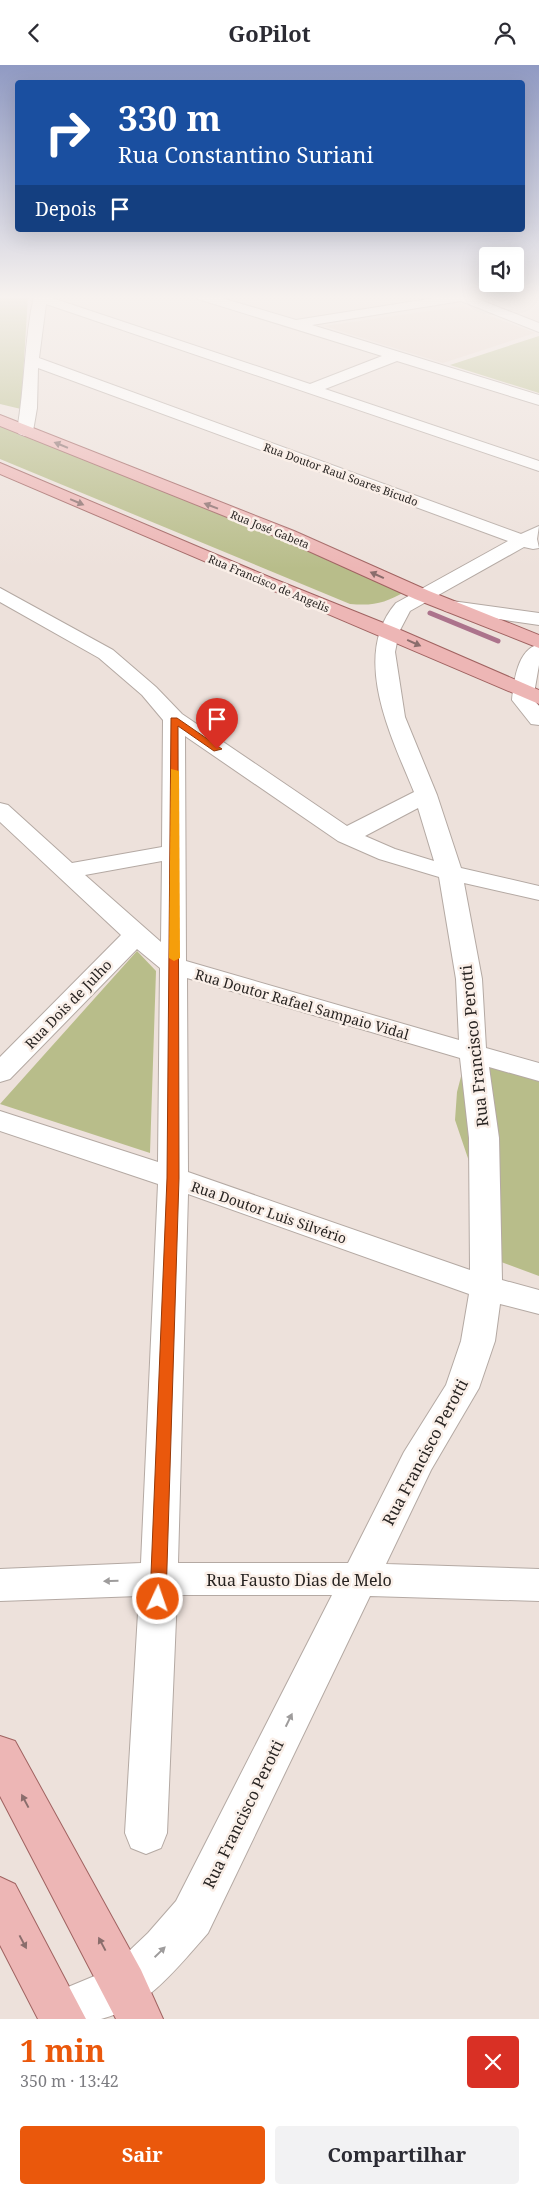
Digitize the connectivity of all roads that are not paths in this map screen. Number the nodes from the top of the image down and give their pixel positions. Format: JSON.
{"nodes":[{"id":1,"x":30,"y":387,"type":"edge"},
{"id":2,"x":105,"y":387,"type":"edge"},
{"id":3,"x":306,"y":387,"type":"edge"},
{"id":4,"x":316,"y":387,"type":"edge"},
{"id":5,"x":497,"y":387,"type":"edge"},
{"id":6,"x":311,"y":389,"type":"junction"},
{"id":7,"x":539,"y":400,"type":"edge"},
{"id":8,"x":0,"y":420,"type":"edge"},
{"id":9,"x":25,"y":431,"type":"junction"},
{"id":10,"x":539,"y":466,"type":"edge"},
{"id":11,"x":0,"y":468,"type":"edge"},
{"id":12,"x":539,"y":531,"type":"edge"},
{"id":13,"x":521,"y":539,"type":"junction"},
{"id":14,"x":539,"y":546,"type":"edge"},
{"id":15,"x":0,"y":594,"type":"edge"},
{"id":16,"x":422,"y":595,"type":"junction"},
{"id":17,"x":452,"y":607,"type":"junction"},
{"id":18,"x":539,"y":619,"type":"edge"},
{"id":19,"x":387,"y":642,"type":"junction"},
{"id":20,"x":539,"y":642,"type":"edge"},
{"id":21,"x":539,"y":650,"type":"edge"},
{"id":22,"x":531,"y":695,"type":"edge"},
{"id":23,"x":174,"y":719,"type":"junction"},
{"id":24,"x":539,"y":719,"type":"edge"},
{"id":25,"x":426,"y":795,"type":"junction"},
{"id":26,"x":0,"y":810,"type":"edge"},
{"id":27,"x":346,"y":836,"type":"junction"},
{"id":28,"x":174,"y":852,"type":"junction"},
{"id":29,"x":66,"y":871,"type":"junction"},
{"id":30,"x":450,"y":873,"type":"junction"},
{"id":31,"x":539,"y":893,"type":"edge"},
{"id":32,"x":136,"y":935,"type":"junction"},
{"id":33,"x":174,"y":966,"type":"junction"},
{"id":34,"x":473,"y":1054,"type":"junction"},
{"id":35,"x":539,"y":1072,"type":"edge"},
{"id":36,"x":0,"y":1073,"type":"edge"},
{"id":37,"x":0,"y":1121,"type":"edge"},
{"id":38,"x":173,"y":1178,"type":"junction"},
{"id":39,"x":486,"y":1288,"type":"junction"},
{"id":40,"x":539,"y":1302,"type":"edge"},
{"id":41,"x":159,"y":1579,"type":"junction"},
{"id":42,"x":358,"y":1579,"type":"junction"},
{"id":43,"x":0,"y":1585,"type":"edge"},
{"id":44,"x":539,"y":1585,"type":"edge"},
{"id":45,"x":0,"y":1755,"type":"edge"},
{"id":46,"x":146,"y":1833,"type":"dead end"},
{"id":47,"x":0,"y":1899,"type":"edge"},
{"id":48,"x":132,"y":2002,"type":"edge"},
{"id":49,"x":61,"y":2016,"type":"edge"}],
"edges":[{"from":1,"to":9,"type":"street"},
{"from":2,"to":13,"type":"street","name":"Rua Doutor Raul Soares Bicudo"},
{"from":3,"to":6,"type":"street"},
{"from":4,"to":6,"type":"street"},
{"from":5,"to":7,"type":"street"},
{"from":6,"to":10,"type":"street"},
{"from":8,"to":9,"type":"main road","name":"Rua José Gabeta"},
{"from":16,"to":9,"type":"main road","name":"Rua José Gabeta","one_way":true},
{"from":11,"to":19,"type":"main road","name":"Rua Francisco de Angelis","one_way":true},
{"from":12,"to":13,"type":"street"},
{"from":13,"to":14,"type":"street","name":"Rua Doutor Raul Soares Bicudo"},
{"from":13,"to":16,"type":"street"},
{"from":15,"to":23,"type":"street"},
{"from":16,"to":17,"type":"main road","name":"Rua José Gabeta"},
{"from":16,"to":19,"type":"street"},
{"from":17,"to":18,"type":"street"},
{"from":17,"to":20,"type":"main road","name":"Rua José Gabeta"},
{"from":19,"to":22,"type":"main road","name":"Rua Francisco de Angelis","one_way":true},
{"from":19,"to":25,"type":"street","name":"Rua Francisco Perotti"},
{"from":21,"to":22,"type":"street"},
{"from":22,"to":24,"type":"street"},
{"from":23,"to":27,"type":"street"},
{"from":23,"to":28,"type":"street"},
{"from":25,"to":27,"type":"street"},
{"from":25,"to":30,"type":"street","name":"Rua Francisco Perotti"},
{"from":26,"to":29,"type":"street","name":"Rua Doutor Rafael Sampaio Vidal"},
{"from":27,"to":30,"type":"street"},
{"from":28,"to":29,"type":"street"},
{"from":28,"to":33,"type":"street"},
{"from":29,"to":32,"type":"street","name":"Rua Doutor Rafael Sampaio Vidal"},
{"from":30,"to":31,"type":"street"},
{"from":30,"to":34,"type":"street","name":"Rua Francisco Perotti"},
{"from":32,"to":33,"type":"street","name":"Rua Doutor Rafael Sampaio Vidal"},
{"from":32,"to":36,"type":"street","name":"Rua Dois de Julho"},
{"from":33,"to":34,"type":"street","name":"Rua Doutor Rafael Sampaio Vidal"},
{"from":33,"to":38,"type":"street"},
{"from":34,"to":35,"type":"street","name":"Rua Doutor Rafael Sampaio Vidal"},
{"from":34,"to":39,"type":"street","name":"Rua Francisco Perotti"},
{"from":37,"to":38,"type":"street","name":"Rua Doutor Luis Silvério"},
{"from":38,"to":39,"type":"street","name":"Rua Doutor Luis Silvério"},
{"from":38,"to":41,"type":"street"},
{"from":39,"to":40,"type":"street","name":"Rua Doutor Luis Silvério"},
{"from":39,"to":42,"type":"street","name":"Rua Francisco Perotti"},
{"from":41,"to":42,"type":"street","name":"Rua Fausto Dias de Melo"},
{"from":41,"to":43,"type":"street","name":"Rua Fausto Dias de Melo","one_way":true},
{"from":41,"to":46,"type":"street"},
{"from":42,"to":44,"type":"street","name":"Rua Fausto Dias de Melo"},
{"from":48,"to":42,"type":"street","name":"Rua Francisco Perotti","one_way":true},
{"from":48,"to":45,"type":"main road","one_way":true},
{"from":47,"to":49,"type":"main road","one_way":true},
{"from":48,"to":49,"type":"street","name":"Rua Francisco Perotti"}]}
